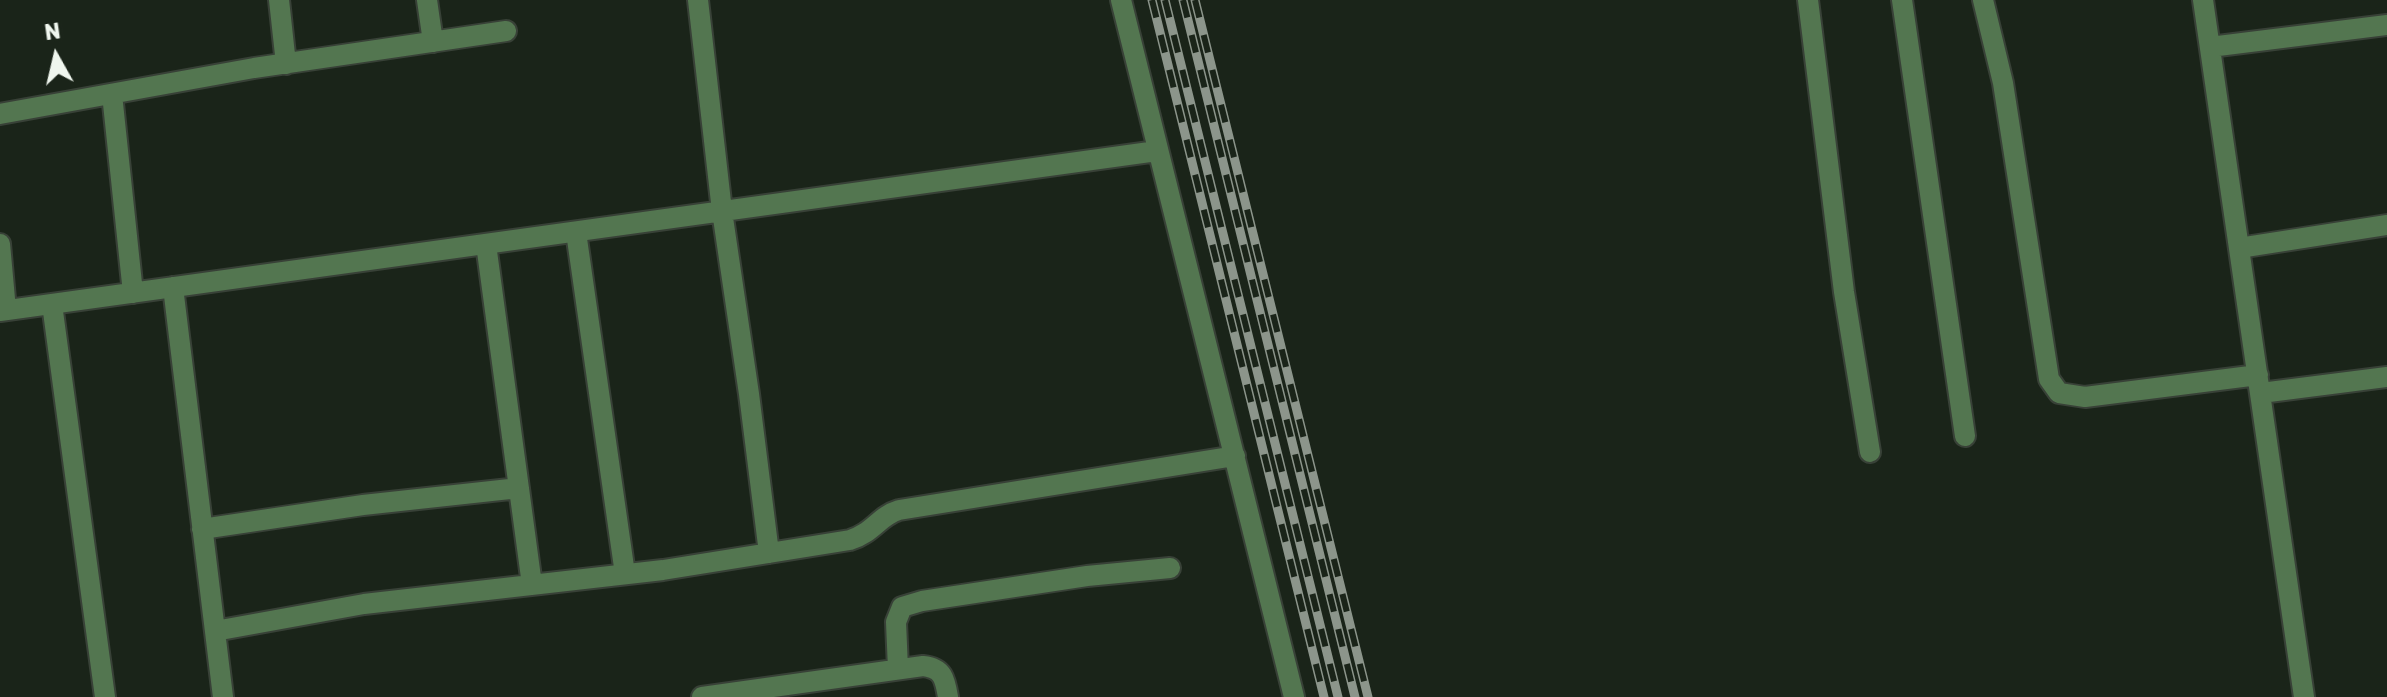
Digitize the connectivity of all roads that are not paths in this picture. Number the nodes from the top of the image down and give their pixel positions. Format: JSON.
{"nodes":[{"id":1,"x":279,"y":0,"type":"edge"},
{"id":2,"x":427,"y":0,"type":"edge"},
{"id":3,"x":698,"y":0,"type":"edge"},
{"id":4,"x":1121,"y":0,"type":"edge"},
{"id":5,"x":1808,"y":0,"type":"edge"},
{"id":6,"x":1902,"y":0,"type":"edge"},
{"id":7,"x":1983,"y":0,"type":"edge"},
{"id":8,"x":2203,"y":0,"type":"edge"},
{"id":9,"x":2387,"y":25,"type":"edge"},
{"id":10,"x":506,"y":31,"type":"dead end"},
{"id":11,"x":433,"y":42,"type":"junction"},
{"id":12,"x":2210,"y":47,"type":"junction"},
{"id":13,"x":286,"y":64,"type":"junction"},
{"id":14,"x":112,"y":94,"type":"junction"},
{"id":15,"x":0,"y":114,"type":"edge"},
{"id":16,"x":1157,"y":151,"type":"junction"},
{"id":17,"x":722,"y":211,"type":"junction"},
{"id":18,"x":2387,"y":225,"type":"edge"},
{"id":19,"x":576,"y":232,"type":"junction"},
{"id":20,"x":0,"y":244,"type":"edge"},
{"id":21,"x":486,"y":244,"type":"junction"},
{"id":22,"x":2239,"y":248,"type":"junction"},
{"id":23,"x":173,"y":287,"type":"junction"},
{"id":24,"x":133,"y":293,"type":"junction"},
{"id":25,"x":52,"y":304,"type":"junction"},
{"id":26,"x":3,"y":311,"type":"edge"},
{"id":27,"x":2387,"y":377,"type":"edge"},
{"id":28,"x":2260,"y":384,"type":"junction"},
{"id":29,"x":1965,"y":436,"type":"dead end"},
{"id":30,"x":1870,"y":452,"type":"dead end"},
{"id":31,"x":1235,"y":456,"type":"junction"},
{"id":32,"x":519,"y":488,"type":"junction"},
{"id":33,"x":202,"y":529,"type":"junction"},
{"id":34,"x":769,"y":553,"type":"junction"},
{"id":35,"x":1170,"y":568,"type":"dead end"},
{"id":36,"x":625,"y":574,"type":"junction"},
{"id":37,"x":532,"y":585,"type":"junction"},
{"id":38,"x":215,"y":631,"type":"junction"},
{"id":39,"x":898,"y":669,"type":"junction"},
{"id":40,"x":105,"y":697,"type":"edge"},
{"id":41,"x":223,"y":697,"type":"edge"},
{"id":42,"x":702,"y":697,"type":"edge"},
{"id":43,"x":948,"y":697,"type":"edge"},
{"id":44,"x":1294,"y":697,"type":"edge"},
{"id":45,"x":2304,"y":697,"type":"edge"}],
"edges":[{"from":1,"to":13,"type":"street"},
{"from":2,"to":11,"type":"street"},
{"from":3,"to":17,"type":"street"},
{"from":4,"to":16,"type":"street"},
{"from":5,"to":30,"type":"street"},
{"from":6,"to":29,"type":"street"},
{"from":7,"to":28,"type":"street"},
{"from":8,"to":12,"type":"street"},
{"from":9,"to":12,"type":"street"},
{"from":10,"to":11,"type":"street"},
{"from":11,"to":13,"type":"street"},
{"from":12,"to":22,"type":"street"},
{"from":13,"to":14,"type":"street"},
{"from":14,"to":15,"type":"street"},
{"from":14,"to":24,"type":"street"},
{"from":16,"to":17,"type":"street"},
{"from":16,"to":31,"type":"street"},
{"from":17,"to":19,"type":"street"},
{"from":17,"to":34,"type":"street"},
{"from":18,"to":22,"type":"street"},
{"from":19,"to":21,"type":"street"},
{"from":19,"to":36,"type":"street"},
{"from":20,"to":26,"type":"street"},
{"from":21,"to":23,"type":"street"},
{"from":21,"to":32,"type":"street"},
{"from":22,"to":28,"type":"street"},
{"from":23,"to":24,"type":"street"},
{"from":23,"to":33,"type":"street"},
{"from":24,"to":25,"type":"street"},
{"from":25,"to":26,"type":"street"},
{"from":25,"to":40,"type":"street"},
{"from":27,"to":28,"type":"street"},
{"from":28,"to":45,"type":"street"},
{"from":31,"to":34,"type":"street"},
{"from":31,"to":44,"type":"street"},
{"from":32,"to":33,"type":"street"},
{"from":32,"to":37,"type":"street"},
{"from":33,"to":38,"type":"street"},
{"from":34,"to":36,"type":"street"},
{"from":35,"to":39,"type":"street"},
{"from":36,"to":37,"type":"street"},
{"from":37,"to":38,"type":"street"},
{"from":38,"to":41,"type":"street"},
{"from":39,"to":42,"type":"street"},
{"from":39,"to":43,"type":"street"}]}
